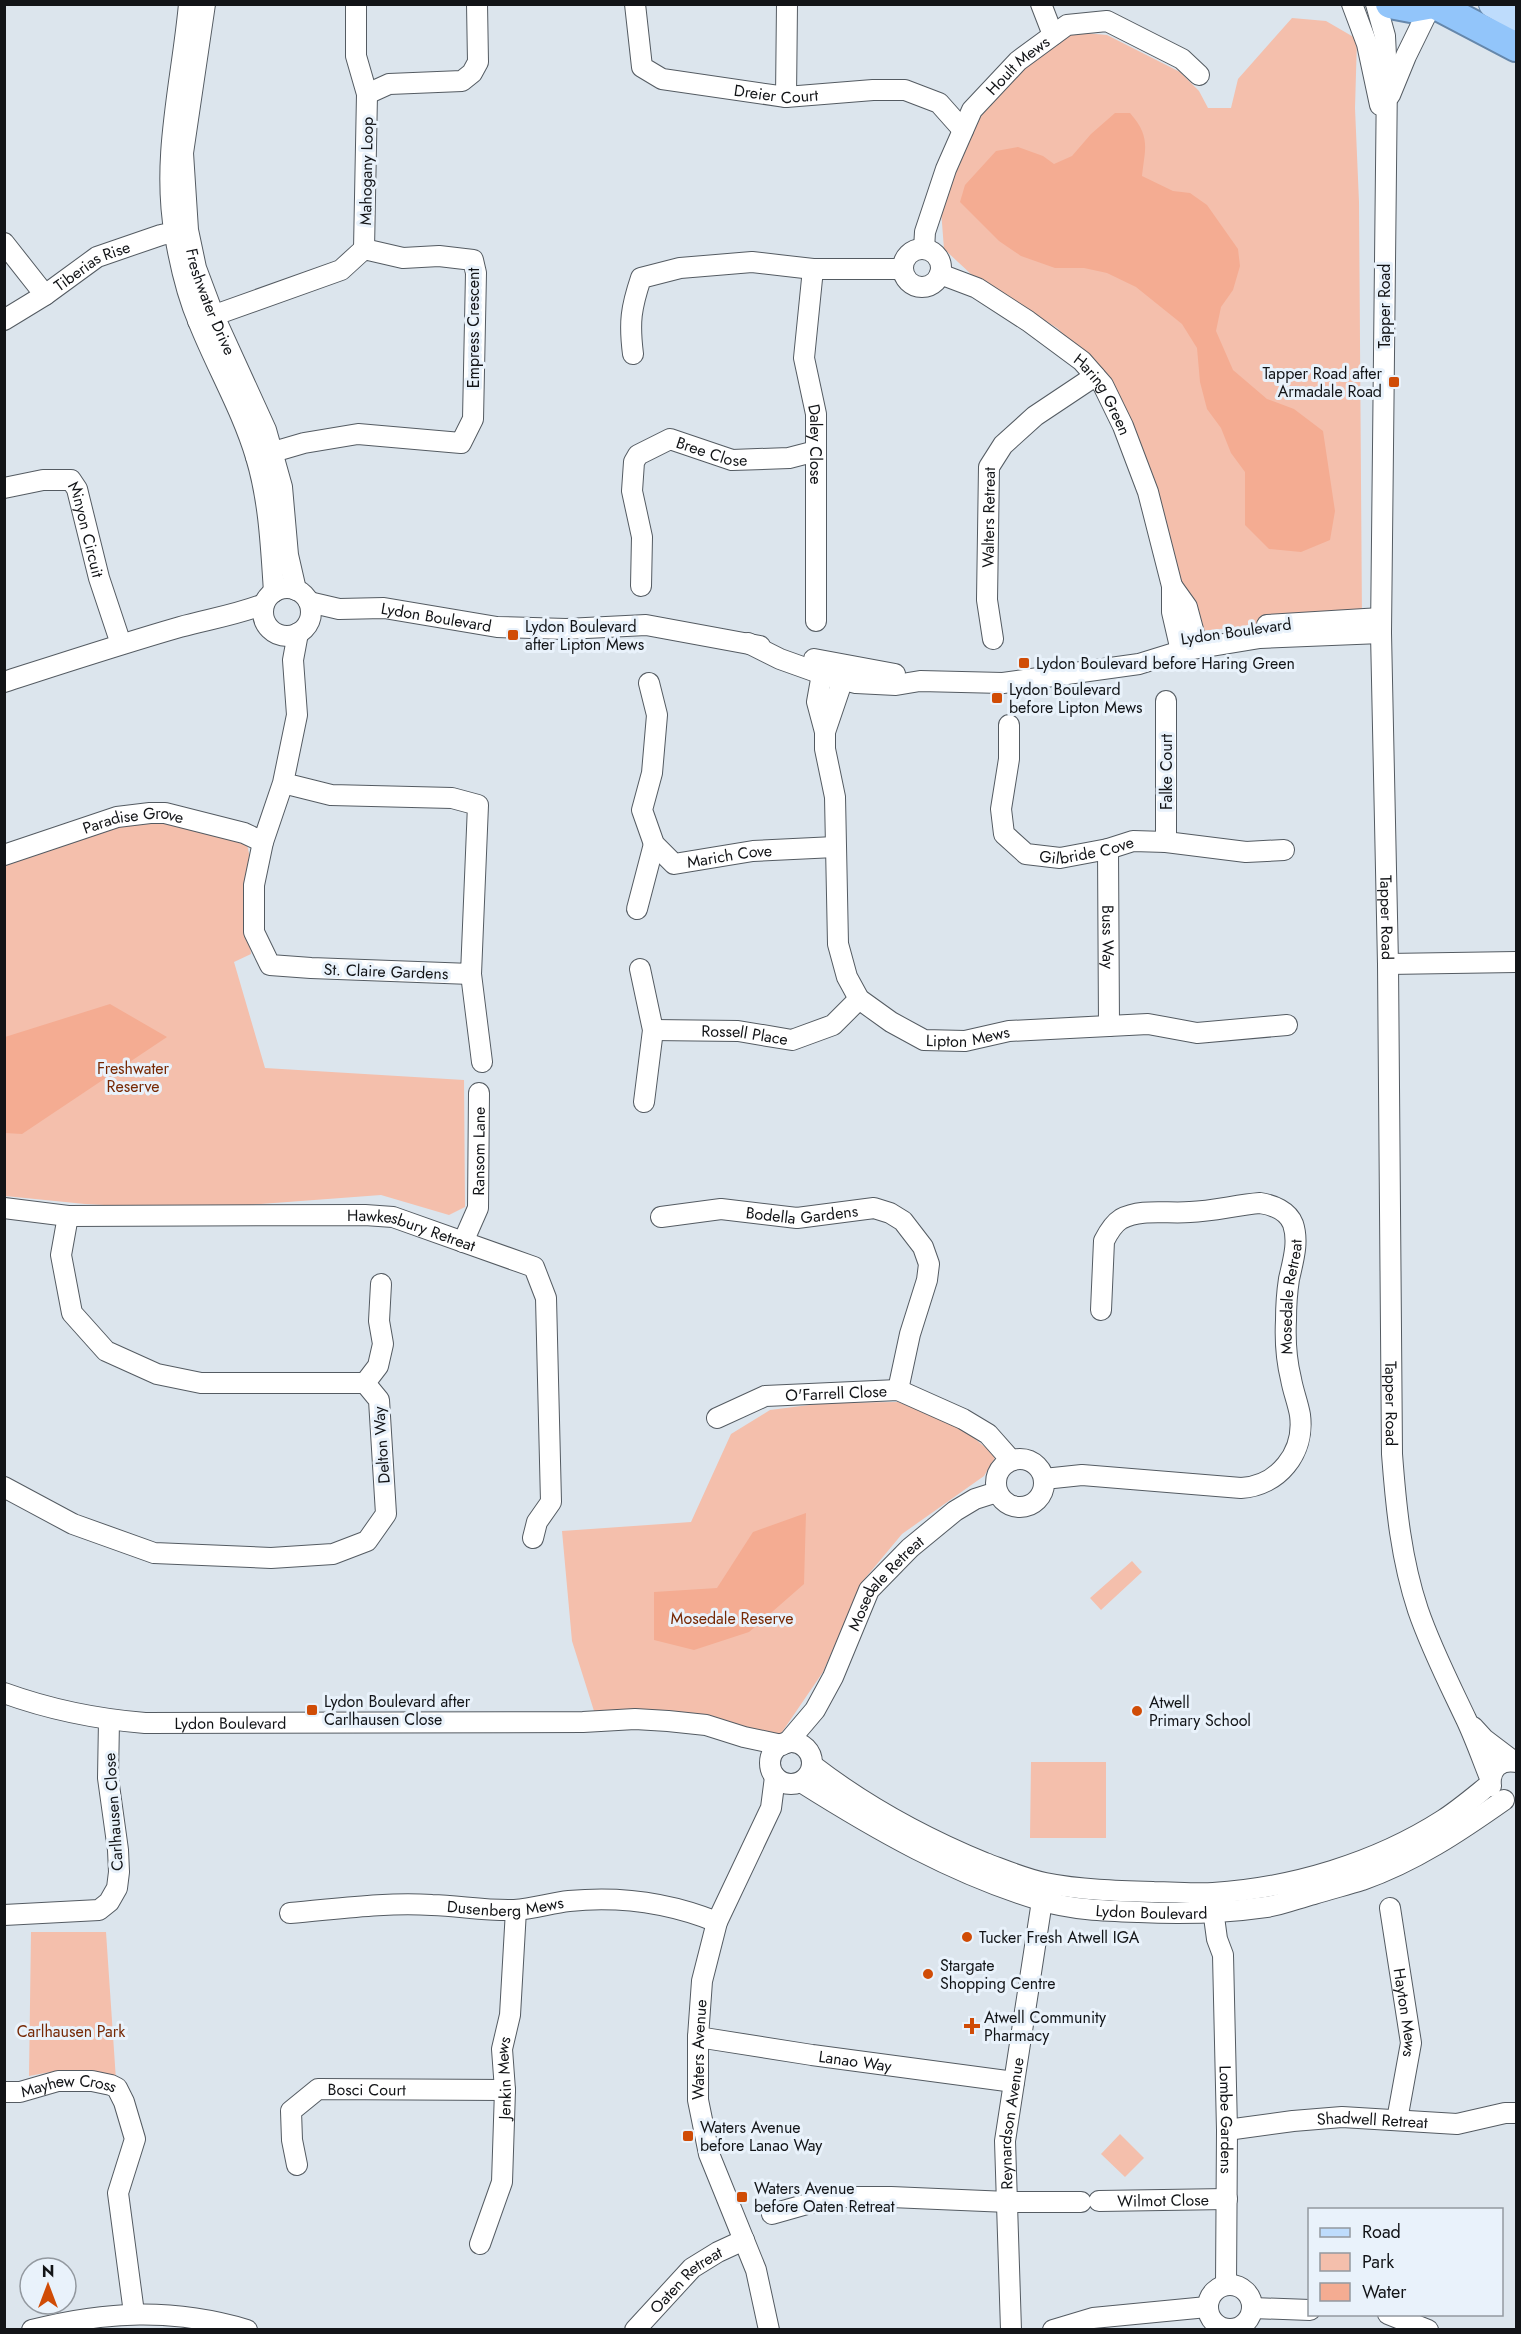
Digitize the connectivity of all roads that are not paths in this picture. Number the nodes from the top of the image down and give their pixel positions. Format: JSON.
{"nodes":[{"id":1,"x":189,"y":4,"type":"edge"},
{"id":2,"x":206,"y":4,"type":"edge"},
{"id":3,"x":356,"y":4,"type":"edge"},
{"id":4,"x":477,"y":4,"type":"edge"},
{"id":5,"x":635,"y":4,"type":"edge"},
{"id":6,"x":788,"y":4,"type":"edge"},
{"id":7,"x":1041,"y":4,"type":"edge"},
{"id":8,"x":1352,"y":4,"type":"edge"},
{"id":9,"x":1376,"y":4,"type":"edge"},
{"id":10,"x":1390,"y":4,"type":"edge"},
{"id":11,"x":1492,"y":4,"type":"edge"},
{"id":12,"x":1433,"y":5,"type":"edge"},
{"id":13,"x":1516,"y":18,"type":"edge"},
{"id":14,"x":1053,"y":35,"type":"junction"},
{"id":15,"x":1516,"y":47,"type":"edge"},
{"id":16,"x":1199,"y":75,"type":"dead end"},
{"id":17,"x":367,"y":94,"type":"junction"},
{"id":18,"x":786,"y":97,"type":"junction"},
{"id":19,"x":1387,"y":103,"type":"junction"},
{"id":20,"x":1386,"y":128,"type":"junction"},
{"id":21,"x":963,"y":130,"type":"junction"},
{"id":22,"x":181,"y":231,"type":"junction"},
{"id":23,"x":4,"y":243,"type":"edge"},
{"id":24,"x":364,"y":249,"type":"junction"},
{"id":25,"x":924,"y":249,"type":"junction"},
{"id":26,"x":813,"y":269,"type":"junction"},
{"id":27,"x":903,"y":269,"type":"junction"},
{"id":28,"x":940,"y":274,"type":"junction"},
{"id":29,"x":45,"y":295,"type":"junction"},
{"id":30,"x":206,"y":319,"type":"junction"},
{"id":31,"x":4,"y":320,"type":"edge"},
{"id":32,"x":633,"y":354,"type":"dead end"},
{"id":33,"x":1095,"y":376,"type":"junction"},
{"id":34,"x":816,"y":452,"type":"junction"},
{"id":35,"x":264,"y":455,"type":"junction"},
{"id":36,"x":4,"y":488,"type":"edge"},
{"id":37,"x":641,"y":586,"type":"dead end"},
{"id":38,"x":269,"y":598,"type":"junction"},
{"id":39,"x":303,"y":611,"type":"junction"},
{"id":40,"x":238,"y":614,"type":"junction"},
{"id":41,"x":816,"y":621,"type":"dead end"},
{"id":42,"x":1381,"y":626,"type":"junction"},
{"id":43,"x":272,"y":629,"type":"junction"},
{"id":44,"x":993,"y":639,"type":"dead end"},
{"id":45,"x":1188,"y":643,"type":"junction"},
{"id":46,"x":121,"y":644,"type":"junction"},
{"id":47,"x":293,"y":660,"type":"junction"},
{"id":48,"x":834,"y":670,"type":"junction"},
{"id":49,"x":4,"y":682,"type":"edge"},
{"id":50,"x":649,"y":683,"type":"dead end"},
{"id":51,"x":1166,"y":701,"type":"dead end"},
{"id":52,"x":1009,"y":725,"type":"dead end"},
{"id":53,"x":283,"y":783,"type":"junction"},
{"id":54,"x":263,"y":842,"type":"junction"},
{"id":55,"x":1166,"y":842,"type":"junction"},
{"id":56,"x":654,"y":844,"type":"junction"},
{"id":57,"x":835,"y":847,"type":"junction"},
{"id":58,"x":1108,"y":849,"type":"junction"},
{"id":59,"x":1284,"y":850,"type":"dead end"},
{"id":60,"x":4,"y":855,"type":"edge"},
{"id":61,"x":637,"y":909,"type":"dead end"},
{"id":62,"x":1516,"y":962,"type":"edge"},
{"id":63,"x":1388,"y":964,"type":"junction"},
{"id":64,"x":640,"y":969,"type":"dead end"},
{"id":65,"x":471,"y":974,"type":"junction"},
{"id":66,"x":859,"y":999,"type":"junction"},
{"id":67,"x":1287,"y":1025,"type":"dead end"},
{"id":68,"x":1109,"y":1026,"type":"junction"},
{"id":69,"x":653,"y":1029,"type":"junction"},
{"id":70,"x":482,"y":1062,"type":"dead end"},
{"id":71,"x":479,"y":1093,"type":"dead end"},
{"id":72,"x":644,"y":1102,"type":"dead end"},
{"id":73,"x":4,"y":1208,"type":"edge"},
{"id":74,"x":68,"y":1216,"type":"junction"},
{"id":75,"x":661,"y":1217,"type":"dead end"},
{"id":76,"x":462,"y":1242,"type":"junction"},
{"id":77,"x":381,"y":1284,"type":"dead end"},
{"id":78,"x":1101,"y":1310,"type":"dead end"},
{"id":79,"x":365,"y":1383,"type":"junction"},
{"id":80,"x":898,"y":1390,"type":"junction"},
{"id":81,"x":717,"y":1418,"type":"dead end"},
{"id":82,"x":1011,"y":1460,"type":"junction"},
{"id":83,"x":1044,"y":1479,"type":"junction"},
{"id":84,"x":4,"y":1487,"type":"edge"},
{"id":85,"x":997,"y":1492,"type":"junction"},
{"id":86,"x":533,"y":1538,"type":"dead end"},
{"id":87,"x":4,"y":1693,"type":"edge"},
{"id":88,"x":815,"y":1710,"type":"junction"},
{"id":89,"x":109,"y":1720,"type":"junction"},
{"id":90,"x":1467,"y":1720,"type":"junction"},
{"id":91,"x":744,"y":1737,"type":"junction"},
{"id":92,"x":784,"y":1744,"type":"junction"},
{"id":93,"x":810,"y":1758,"type":"junction"},
{"id":94,"x":1515,"y":1762,"type":"edge"},
{"id":95,"x":785,"y":1778,"type":"junction"},
{"id":96,"x":1490,"y":1781,"type":"junction"},
{"id":97,"x":1512,"y":1802,"type":"edge"},
{"id":98,"x":1044,"y":1892,"type":"junction"},
{"id":99,"x":1219,"y":1902,"type":"junction"},
{"id":100,"x":1390,"y":1908,"type":"dead end"},
{"id":101,"x":516,"y":1910,"type":"junction"},
{"id":102,"x":290,"y":1913,"type":"dead end"},
{"id":103,"x":4,"y":1915,"type":"edge"},
{"id":104,"x":717,"y":1922,"type":"junction"},
{"id":105,"x":698,"y":2037,"type":"junction"},
{"id":106,"x":1014,"y":2082,"type":"junction"},
{"id":107,"x":505,"y":2090,"type":"junction"},
{"id":108,"x":4,"y":2092,"type":"edge"},
{"id":109,"x":1516,"y":2113,"type":"edge"},
{"id":110,"x":1397,"y":2120,"type":"junction"},
{"id":111,"x":1227,"y":2130,"type":"junction"},
{"id":112,"x":297,"y":2165,"type":"dead end"},
{"id":113,"x":1227,"y":2199,"type":"junction"},
{"id":114,"x":1008,"y":2202,"type":"junction"},
{"id":115,"x":772,"y":2214,"type":"dead end"},
{"id":116,"x":744,"y":2240,"type":"junction"},
{"id":117,"x":480,"y":2244,"type":"dead end"},
{"id":118,"x":1226,"y":2285,"type":"junction"},
{"id":119,"x":1207,"y":2307,"type":"junction"},
{"id":120,"x":1253,"y":2308,"type":"junction"},
{"id":121,"x":1308,"y":2310,"type":"edge"},
{"id":122,"x":134,"y":2313,"type":"junction"},
{"id":123,"x":1393,"y":2316,"type":"edge"},
{"id":124,"x":1227,"y":2329,"type":"edge"},
{"id":125,"x":32,"y":2330,"type":"edge"},
{"id":126,"x":247,"y":2330,"type":"edge"},
{"id":127,"x":635,"y":2330,"type":"edge"},
{"id":128,"x":769,"y":2330,"type":"edge"},
{"id":129,"x":1011,"y":2330,"type":"edge"},
{"id":130,"x":1053,"y":2330,"type":"edge"},
{"id":131,"x":1428,"y":2330,"type":"edge"}],
"edges":[{"from":1,"to":22,"type":"street","name":"Freshwater Drive"},
{"from":2,"to":22,"type":"street","name":"Freshwater Drive"},
{"from":3,"to":17,"type":"street","name":"Mahogany Loop"},
{"from":4,"to":17,"type":"street","name":"Mahogany Loop"},
{"from":5,"to":18,"type":"street","name":"Dreier Court"},
{"from":6,"to":18,"type":"street"},
{"from":7,"to":14,"type":"street"},
{"from":8,"to":20,"type":"street"},
{"from":9,"to":19,"type":"street","name":"Tapper Road"},
{"from":10,"to":12,"type":"highway"},
{"from":11,"to":13,"type":"main road"},
{"from":12,"to":15,"type":"highway"},
{"from":12,"to":19,"type":"street","name":"Tapper Road"},
{"from":14,"to":16,"type":"street","name":"Hoult Mews"},
{"from":14,"to":21,"type":"street","name":"Hoult Mews"},
{"from":17,"to":24,"type":"street","name":"Mahogany Loop"},
{"from":18,"to":21,"type":"street","name":"Dreier Court"},
{"from":19,"to":20,"type":"street","name":"Tapper Road"},
{"from":20,"to":42,"type":"street","name":"Tapper Road"},
{"from":21,"to":25,"type":"street","name":"Hoult Mews"},
{"from":22,"to":29,"type":"street","name":"Tiberias Rise"},
{"from":22,"to":30,"type":"street","name":"Freshwater Drive"},
{"from":23,"to":29,"type":"street"},
{"from":24,"to":30,"type":"street"},
{"from":24,"to":35,"type":"street","name":"Empress Crescent"},
{"from":25,"to":27,"type":"street"},
{"from":25,"to":28,"type":"street"},
{"from":26,"to":27,"type":"street"},
{"from":26,"to":32,"type":"street"},
{"from":26,"to":34,"type":"street","name":"Daley Close"},
{"from":27,"to":28,"type":"street"},
{"from":28,"to":33,"type":"street","name":"Haring Green"},
{"from":29,"to":31,"type":"street","name":"Tiberias Rise"},
{"from":30,"to":35,"type":"street","name":"Freshwater Drive"},
{"from":33,"to":44,"type":"street","name":"Walters Retreat"},
{"from":33,"to":45,"type":"street","name":"Haring Green"},
{"from":34,"to":37,"type":"street","name":"Bree Close"},
{"from":34,"to":41,"type":"street","name":"Daley Close"},
{"from":35,"to":38,"type":"street","name":"Freshwater Drive"},
{"from":35,"to":39,"type":"street","name":"Freshwater Drive"},
{"from":36,"to":46,"type":"street","name":"Minyon Circuit"},
{"from":38,"to":39,"type":"street"},
{"from":38,"to":40,"type":"street"},
{"from":38,"to":43,"type":"street"},
{"from":39,"to":43,"type":"street"},
{"from":39,"to":47,"type":"street","name":"St. Claire Gardens"},
{"from":39,"to":48,"type":"street","name":"Lydon Boulevard"},
{"from":40,"to":43,"type":"street"},
{"from":40,"to":46,"type":"street"},
{"from":42,"to":45,"type":"street","name":"Lydon Boulevard"},
{"from":42,"to":63,"type":"street","name":"Tapper Road"},
{"from":43,"to":47,"type":"street","name":"St. Claire Gardens"},
{"from":45,"to":48,"type":"street","name":"Lydon Boulevard"},
{"from":46,"to":49,"type":"street"},
{"from":47,"to":53,"type":"street","name":"St. Claire Gardens"},
{"from":48,"to":57,"type":"street","name":"Lipton Mews"},
{"from":50,"to":56,"type":"street","name":"Marich Cove"},
{"from":51,"to":55,"type":"street","name":"Falke Court"},
{"from":52,"to":58,"type":"street","name":"Gilbride Cove"},
{"from":53,"to":54,"type":"street","name":"St. Claire Gardens"},
{"from":53,"to":65,"type":"street","name":"St. Claire Gardens"},
{"from":54,"to":60,"type":"street","name":"Paradise Grove"},
{"from":54,"to":65,"type":"street","name":"St. Claire Gardens"},
{"from":55,"to":58,"type":"street","name":"Gilbride Cove"},
{"from":55,"to":59,"type":"street","name":"Gilbride Cove"},
{"from":56,"to":57,"type":"street","name":"Marich Cove"},
{"from":56,"to":61,"type":"street"},
{"from":57,"to":66,"type":"street","name":"Lipton Mews"},
{"from":58,"to":68,"type":"street","name":"Buss Way"},
{"from":62,"to":63,"type":"street"},
{"from":63,"to":90,"type":"street","name":"Tapper Road"},
{"from":64,"to":69,"type":"street"},
{"from":65,"to":70,"type":"street"},
{"from":66,"to":68,"type":"street","name":"Lipton Mews"},
{"from":66,"to":69,"type":"street","name":"Rossell Place"},
{"from":67,"to":68,"type":"street","name":"Lipton Mews"},
{"from":69,"to":72,"type":"street"},
{"from":71,"to":76,"type":"street","name":"Ransom Lane"},
{"from":73,"to":74,"type":"street","name":"Hawkesbury Retreat"},
{"from":74,"to":76,"type":"street","name":"Hawkesbury Retreat"},
{"from":74,"to":79,"type":"street","name":"Delton Way"},
{"from":75,"to":80,"type":"street","name":"Bodella Gardens"},
{"from":76,"to":86,"type":"street","name":"Hawkesbury Retreat"},
{"from":77,"to":79,"type":"street"},
{"from":78,"to":83,"type":"street","name":"Mosedale Retreat"},
{"from":79,"to":84,"type":"street","name":"Delton Way"},
{"from":80,"to":81,"type":"street","name":"O'Farrell Close"},
{"from":80,"to":82,"type":"street","name":"O'Farrell Close"},
{"from":82,"to":83,"type":"street"},
{"from":82,"to":85,"type":"street"},
{"from":83,"to":85,"type":"street"},
{"from":85,"to":88,"type":"street","name":"Mosedale Retreat"},
{"from":87,"to":89,"type":"street","name":"Lydon Boulevard"},
{"from":88,"to":92,"type":"street","name":"Mosedale Retreat"},
{"from":88,"to":93,"type":"street","name":"Mosedale Retreat"},
{"from":89,"to":91,"type":"street","name":"Lydon Boulevard"},
{"from":89,"to":103,"type":"street","name":"Carlhausen Close"},
{"from":90,"to":94,"type":"street","name":"Tapper Road"},
{"from":90,"to":96,"type":"street","name":"Tapper Road"},
{"from":91,"to":92,"type":"street","name":"Lydon Boulevard"},
{"from":91,"to":95,"type":"street","name":"Lydon Boulevard"},
{"from":92,"to":93,"type":"street","name":"Lydon Boulevard"},
{"from":92,"to":95,"type":"street"},
{"from":93,"to":95,"type":"street"},
{"from":93,"to":98,"type":"street","name":"Lydon Boulevard"},
{"from":94,"to":96,"type":"street","name":"Lydon Boulevard"},
{"from":95,"to":98,"type":"street","name":"Lydon Boulevard"},
{"from":95,"to":104,"type":"street","name":"Waters Avenue"},
{"from":96,"to":97,"type":"street","name":"Tapper Road"},
{"from":96,"to":99,"type":"street","name":"Lydon Boulevard"},
{"from":97,"to":99,"type":"street","name":"Lydon Boulevard"},
{"from":98,"to":99,"type":"street","name":"Lydon Boulevard"},
{"from":98,"to":106,"type":"street","name":"Reynardson Avenue"},
{"from":99,"to":111,"type":"street","name":"Lombe Gardens"},
{"from":100,"to":110,"type":"street","name":"Hayton Mews"},
{"from":101,"to":102,"type":"street","name":"Dusenberg Mews"},
{"from":101,"to":104,"type":"street","name":"Dusenberg Mews"},
{"from":101,"to":107,"type":"street","name":"Jenkin Mews"},
{"from":104,"to":105,"type":"street","name":"Waters Avenue"},
{"from":105,"to":106,"type":"street","name":"Lanao Way"},
{"from":105,"to":116,"type":"street","name":"Waters Avenue"},
{"from":106,"to":114,"type":"street","name":"Reynardson Avenue"},
{"from":107,"to":112,"type":"street","name":"Bosci Court"},
{"from":107,"to":117,"type":"street","name":"Jenkin Mews"},
{"from":108,"to":122,"type":"street","name":"Mayhew Cross"},
{"from":109,"to":110,"type":"street","name":"Shadwell Retreat"},
{"from":110,"to":111,"type":"street","name":"Shadwell Retreat"},
{"from":111,"to":113,"type":"street","name":"Lombe Gardens"},
{"from":113,"to":114,"type":"street","name":"Wilmot Close"},
{"from":113,"to":118,"type":"street","name":"Lombe Gardens"},
{"from":114,"to":115,"type":"street","name":"Wilmot Close"},
{"from":114,"to":129,"type":"street","name":"Reynardson Avenue"},
{"from":116,"to":127,"type":"street","name":"Oaten Retreat"},
{"from":116,"to":128,"type":"street","name":"Waters Avenue"},
{"from":118,"to":119,"type":"street"},
{"from":118,"to":120,"type":"street"},
{"from":119,"to":124,"type":"street"},
{"from":119,"to":130,"type":"street"},
{"from":120,"to":121,"type":"street"},
{"from":120,"to":124,"type":"street"},
{"from":122,"to":125,"type":"street"},
{"from":122,"to":126,"type":"street"},
{"from":123,"to":131,"type":"street"}]}
